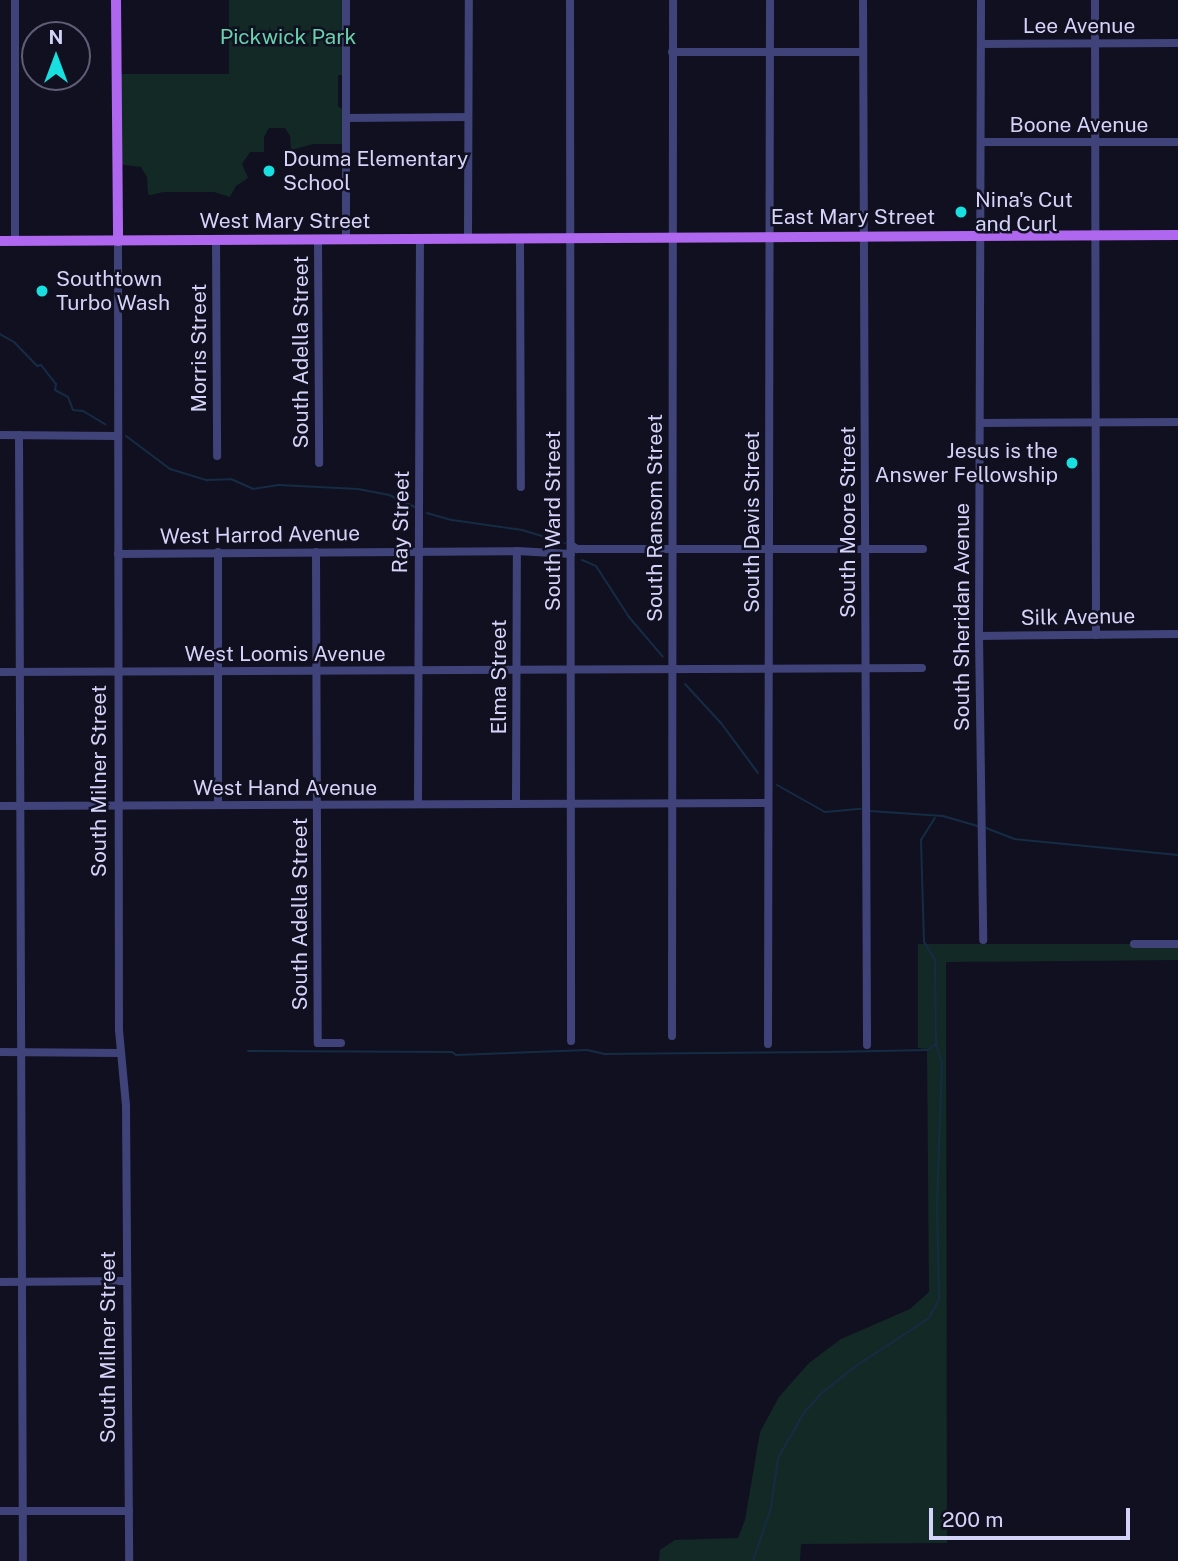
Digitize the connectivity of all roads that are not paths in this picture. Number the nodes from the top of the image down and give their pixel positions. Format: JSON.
{"nodes":[{"id":1,"x":15,"y":0,"type":"edge"},
{"id":2,"x":116,"y":0,"type":"edge"},
{"id":3,"x":346,"y":0,"type":"edge"},
{"id":4,"x":469,"y":0,"type":"edge"},
{"id":5,"x":570,"y":0,"type":"edge"},
{"id":6,"x":673,"y":0,"type":"edge"},
{"id":7,"x":770,"y":0,"type":"edge"},
{"id":8,"x":863,"y":0,"type":"edge"},
{"id":9,"x":981,"y":0,"type":"edge"},
{"id":10,"x":1095,"y":0,"type":"edge"},
{"id":11,"x":1178,"y":43,"type":"edge"},
{"id":12,"x":981,"y":44,"type":"junction"},
{"id":13,"x":1095,"y":44,"type":"junction"},
{"id":14,"x":672,"y":52,"type":"junction"},
{"id":15,"x":770,"y":52,"type":"junction"},
{"id":16,"x":863,"y":52,"type":"junction"},
{"id":17,"x":468,"y":117,"type":"junction"},
{"id":18,"x":346,"y":118,"type":"junction"},
{"id":19,"x":981,"y":142,"type":"junction"},
{"id":20,"x":1095,"y":142,"type":"junction"},
{"id":21,"x":1178,"y":142,"type":"edge"},
{"id":22,"x":1095,"y":235,"type":"junction"},
{"id":23,"x":1178,"y":235,"type":"edge"},
{"id":24,"x":864,"y":236,"type":"junction"},
{"id":25,"x":980,"y":236,"type":"junction"},
{"id":26,"x":570,"y":237,"type":"junction"},
{"id":27,"x":672,"y":237,"type":"junction"},
{"id":28,"x":770,"y":237,"type":"junction"},
{"id":29,"x":420,"y":239,"type":"junction"},
{"id":30,"x":468,"y":239,"type":"junction"},
{"id":31,"x":520,"y":239,"type":"junction"},
{"id":32,"x":216,"y":240,"type":"junction"},
{"id":33,"x":318,"y":240,"type":"junction"},
{"id":34,"x":346,"y":240,"type":"junction"},
{"id":35,"x":15,"y":241,"type":"junction"},
{"id":36,"x":118,"y":241,"type":"junction"},
{"id":37,"x":0,"y":242,"type":"edge"},
{"id":38,"x":1096,"y":422,"type":"junction"},
{"id":39,"x":1178,"y":422,"type":"edge"},
{"id":40,"x":980,"y":423,"type":"junction"},
{"id":41,"x":0,"y":435,"type":"edge"},
{"id":42,"x":19,"y":435,"type":"junction"},
{"id":43,"x":117,"y":436,"type":"junction"},
{"id":44,"x":217,"y":456,"type":"dead end"},
{"id":45,"x":318,"y":463,"type":"dead end"},
{"id":46,"x":521,"y":487,"type":"dead end"},
{"id":47,"x":571,"y":549,"type":"junction"},
{"id":48,"x":672,"y":549,"type":"junction"},
{"id":49,"x":769,"y":549,"type":"junction"},
{"id":50,"x":865,"y":549,"type":"junction"},
{"id":51,"x":923,"y":549,"type":"dead end"},
{"id":52,"x":517,"y":551,"type":"junction"},
{"id":53,"x":218,"y":552,"type":"junction"},
{"id":54,"x":316,"y":552,"type":"junction"},
{"id":55,"x":418,"y":552,"type":"junction"},
{"id":56,"x":118,"y":554,"type":"junction"},
{"id":57,"x":1178,"y":634,"type":"edge"},
{"id":58,"x":1096,"y":635,"type":"junction"},
{"id":59,"x":979,"y":636,"type":"junction"},
{"id":60,"x":922,"y":668,"type":"dead end"},
{"id":61,"x":672,"y":669,"type":"junction"},
{"id":62,"x":866,"y":669,"type":"junction"},
{"id":63,"x":418,"y":670,"type":"junction"},
{"id":64,"x":517,"y":670,"type":"junction"},
{"id":65,"x":571,"y":670,"type":"junction"},
{"id":66,"x":769,"y":670,"type":"junction"},
{"id":67,"x":218,"y":671,"type":"junction"},
{"id":68,"x":317,"y":671,"type":"junction"},
{"id":69,"x":0,"y":672,"type":"edge"},
{"id":70,"x":19,"y":672,"type":"junction"},
{"id":71,"x":118,"y":672,"type":"junction"},
{"id":72,"x":672,"y":803,"type":"junction"},
{"id":73,"x":768,"y":803,"type":"junction"},
{"id":74,"x":418,"y":804,"type":"junction"},
{"id":75,"x":516,"y":804,"type":"junction"},
{"id":76,"x":571,"y":804,"type":"junction"},
{"id":77,"x":218,"y":805,"type":"junction"},
{"id":78,"x":317,"y":805,"type":"junction"},
{"id":79,"x":0,"y":806,"type":"edge"},
{"id":80,"x":20,"y":806,"type":"junction"},
{"id":81,"x":118,"y":806,"type":"junction"},
{"id":82,"x":983,"y":940,"type":"dead end"},
{"id":83,"x":1178,"y":943,"type":"edge"},
{"id":84,"x":1134,"y":944,"type":"dead end"},
{"id":85,"x":672,"y":1036,"type":"dead end"},
{"id":86,"x":571,"y":1041,"type":"dead end"},
{"id":87,"x":341,"y":1043,"type":"dead end"},
{"id":88,"x":768,"y":1044,"type":"dead end"},
{"id":89,"x":867,"y":1045,"type":"dead end"},
{"id":90,"x":0,"y":1052,"type":"edge"},
{"id":91,"x":21,"y":1052,"type":"junction"},
{"id":92,"x":120,"y":1053,"type":"junction"},
{"id":93,"x":127,"y":1281,"type":"junction"},
{"id":94,"x":0,"y":1282,"type":"edge"},
{"id":95,"x":22,"y":1282,"type":"junction"},
{"id":96,"x":0,"y":1511,"type":"edge"},
{"id":97,"x":23,"y":1511,"type":"junction"},
{"id":98,"x":129,"y":1511,"type":"junction"},
{"id":99,"x":23,"y":1561,"type":"edge"},
{"id":100,"x":129,"y":1561,"type":"edge"}],
"edges":[{"from":1,"to":35,"type":"street"},
{"from":2,"to":36,"type":"main road","name":"South Milner Street"},
{"from":3,"to":18,"type":"street"},
{"from":4,"to":17,"type":"street"},
{"from":5,"to":26,"type":"street","name":"South Ward Street"},
{"from":6,"to":14,"type":"street","name":"South Ransom Street"},
{"from":7,"to":15,"type":"street","name":"South Davis Street"},
{"from":8,"to":16,"type":"street","name":"South Moore Street"},
{"from":9,"to":12,"type":"street","name":"South Sheridan Avenue"},
{"from":10,"to":13,"type":"street"},
{"from":11,"to":13,"type":"street","name":"Lee Avenue"},
{"from":12,"to":13,"type":"street","name":"Lee Avenue"},
{"from":12,"to":19,"type":"street","name":"South Sheridan Avenue"},
{"from":13,"to":20,"type":"street"},
{"from":14,"to":15,"type":"street"},
{"from":14,"to":27,"type":"street","name":"South Ransom Street"},
{"from":15,"to":16,"type":"street"},
{"from":15,"to":28,"type":"street","name":"South Davis Street"},
{"from":16,"to":24,"type":"street","name":"South Moore Street"},
{"from":17,"to":18,"type":"street"},
{"from":17,"to":30,"type":"street"},
{"from":18,"to":34,"type":"street"},
{"from":19,"to":20,"type":"street","name":"Boone Avenue"},
{"from":19,"to":25,"type":"street","name":"South Sheridan Avenue"},
{"from":20,"to":21,"type":"street","name":"Boone Avenue"},
{"from":20,"to":22,"type":"street"},
{"from":22,"to":23,"type":"main road","name":"East Mary Street"},
{"from":22,"to":25,"type":"main road","name":"East Mary Street"},
{"from":22,"to":38,"type":"street"},
{"from":24,"to":25,"type":"main road","name":"East Mary Street"},
{"from":24,"to":28,"type":"main road","name":"East Mary Street"},
{"from":24,"to":50,"type":"street","name":"South Moore Street"},
{"from":25,"to":40,"type":"street","name":"South Sheridan Avenue"},
{"from":26,"to":27,"type":"main road","name":"East Mary Street"},
{"from":26,"to":31,"type":"main road","name":"West Mary Street"},
{"from":26,"to":47,"type":"street","name":"South Ward Street"},
{"from":27,"to":28,"type":"main road","name":"East Mary Street"},
{"from":27,"to":48,"type":"street","name":"South Ransom Street"},
{"from":28,"to":49,"type":"street","name":"South Davis Street"},
{"from":29,"to":30,"type":"main road","name":"West Mary Street"},
{"from":29,"to":34,"type":"main road","name":"West Mary Street"},
{"from":29,"to":55,"type":"street","name":"Ray Street"},
{"from":30,"to":31,"type":"main road","name":"West Mary Street"},
{"from":31,"to":46,"type":"street"},
{"from":32,"to":33,"type":"main road","name":"West Mary Street"},
{"from":32,"to":36,"type":"main road","name":"West Mary Street"},
{"from":32,"to":44,"type":"street","name":"Morris Street"},
{"from":33,"to":34,"type":"main road","name":"West Mary Street"},
{"from":33,"to":45,"type":"street","name":"South Adella Street"},
{"from":35,"to":36,"type":"main road","name":"West Mary Street"},
{"from":35,"to":37,"type":"main road","name":"West Mary Street"},
{"from":36,"to":43,"type":"street","name":"South Milner Street"},
{"from":38,"to":39,"type":"street"},
{"from":38,"to":40,"type":"street"},
{"from":38,"to":58,"type":"street"},
{"from":40,"to":59,"type":"street","name":"South Sheridan Avenue"},
{"from":41,"to":42,"type":"street"},
{"from":42,"to":43,"type":"street"},
{"from":42,"to":70,"type":"street"},
{"from":43,"to":56,"type":"street","name":"South Milner Street"},
{"from":47,"to":48,"type":"street","name":"West Harrod Avenue"},
{"from":47,"to":52,"type":"street","name":"West Harrod Avenue"},
{"from":47,"to":65,"type":"street","name":"South Ward Street"},
{"from":48,"to":49,"type":"street","name":"West Harrod Avenue"},
{"from":48,"to":61,"type":"street","name":"South Ransom Street"},
{"from":49,"to":50,"type":"street","name":"West Harrod Avenue"},
{"from":49,"to":66,"type":"street","name":"South Davis Street"},
{"from":50,"to":51,"type":"street","name":"West Harrod Avenue"},
{"from":50,"to":62,"type":"street","name":"South Moore Street"},
{"from":52,"to":55,"type":"street","name":"West Harrod Avenue"},
{"from":52,"to":64,"type":"street","name":"Elma Street"},
{"from":53,"to":54,"type":"street","name":"West Harrod Avenue"},
{"from":53,"to":56,"type":"street","name":"West Harrod Avenue"},
{"from":53,"to":67,"type":"street"},
{"from":54,"to":55,"type":"street","name":"West Harrod Avenue"},
{"from":54,"to":68,"type":"street","name":"South Adella Street"},
{"from":55,"to":63,"type":"street","name":"Ray Street"},
{"from":56,"to":71,"type":"street","name":"South Milner Street"},
{"from":57,"to":58,"type":"street","name":"Silk Avenue"},
{"from":58,"to":59,"type":"street","name":"Silk Avenue"},
{"from":59,"to":82,"type":"street","name":"South Sheridan Avenue"},
{"from":60,"to":62,"type":"street","name":"West Loomis Avenue"},
{"from":61,"to":65,"type":"street","name":"West Loomis Avenue"},
{"from":61,"to":66,"type":"street","name":"West Loomis Avenue"},
{"from":61,"to":72,"type":"street","name":"South Ransom Street"},
{"from":62,"to":66,"type":"street","name":"West Loomis Avenue"},
{"from":62,"to":89,"type":"street","name":"South Moore Street"},
{"from":63,"to":64,"type":"street","name":"West Loomis Avenue"},
{"from":63,"to":68,"type":"street","name":"West Loomis Avenue"},
{"from":63,"to":74,"type":"street","name":"Ray Street"},
{"from":64,"to":65,"type":"street","name":"West Loomis Avenue"},
{"from":64,"to":75,"type":"street","name":"Elma Street"},
{"from":65,"to":76,"type":"street","name":"South Ward Street"},
{"from":66,"to":73,"type":"street","name":"South Davis Street"},
{"from":67,"to":68,"type":"street","name":"West Loomis Avenue"},
{"from":67,"to":71,"type":"street","name":"West Loomis Avenue"},
{"from":67,"to":77,"type":"street"},
{"from":68,"to":78,"type":"street","name":"South Adella Street"},
{"from":69,"to":70,"type":"street","name":"West Loomis Avenue"},
{"from":70,"to":71,"type":"street","name":"West Loomis Avenue"},
{"from":70,"to":80,"type":"street"},
{"from":71,"to":81,"type":"street","name":"South Milner Street"},
{"from":72,"to":73,"type":"street","name":"West Hand Avenue"},
{"from":72,"to":76,"type":"street","name":"West Hand Avenue"},
{"from":72,"to":85,"type":"street","name":"South Ransom Street"},
{"from":73,"to":88,"type":"street","name":"South Davis Street"},
{"from":74,"to":75,"type":"street","name":"West Hand Avenue"},
{"from":74,"to":78,"type":"street","name":"West Hand Avenue"},
{"from":75,"to":76,"type":"street","name":"West Hand Avenue"},
{"from":76,"to":86,"type":"street","name":"South Ward Street"},
{"from":77,"to":78,"type":"street","name":"West Hand Avenue"},
{"from":77,"to":81,"type":"street","name":"West Hand Avenue"},
{"from":78,"to":87,"type":"street","name":"South Adella Street"},
{"from":79,"to":80,"type":"street","name":"West Hand Avenue"},
{"from":80,"to":81,"type":"street","name":"West Hand Avenue"},
{"from":80,"to":91,"type":"street"},
{"from":81,"to":92,"type":"street","name":"South Milner Street"},
{"from":83,"to":84,"type":"street"},
{"from":90,"to":91,"type":"street"},
{"from":91,"to":92,"type":"street"},
{"from":91,"to":95,"type":"street"},
{"from":92,"to":93,"type":"street","name":"South Milner Street"},
{"from":93,"to":95,"type":"street"},
{"from":93,"to":98,"type":"street","name":"South Milner Street"},
{"from":94,"to":95,"type":"street"},
{"from":95,"to":97,"type":"street"},
{"from":96,"to":97,"type":"street"},
{"from":97,"to":98,"type":"street"},
{"from":97,"to":99,"type":"street"},
{"from":98,"to":100,"type":"street","name":"South Milner Street"}]}
